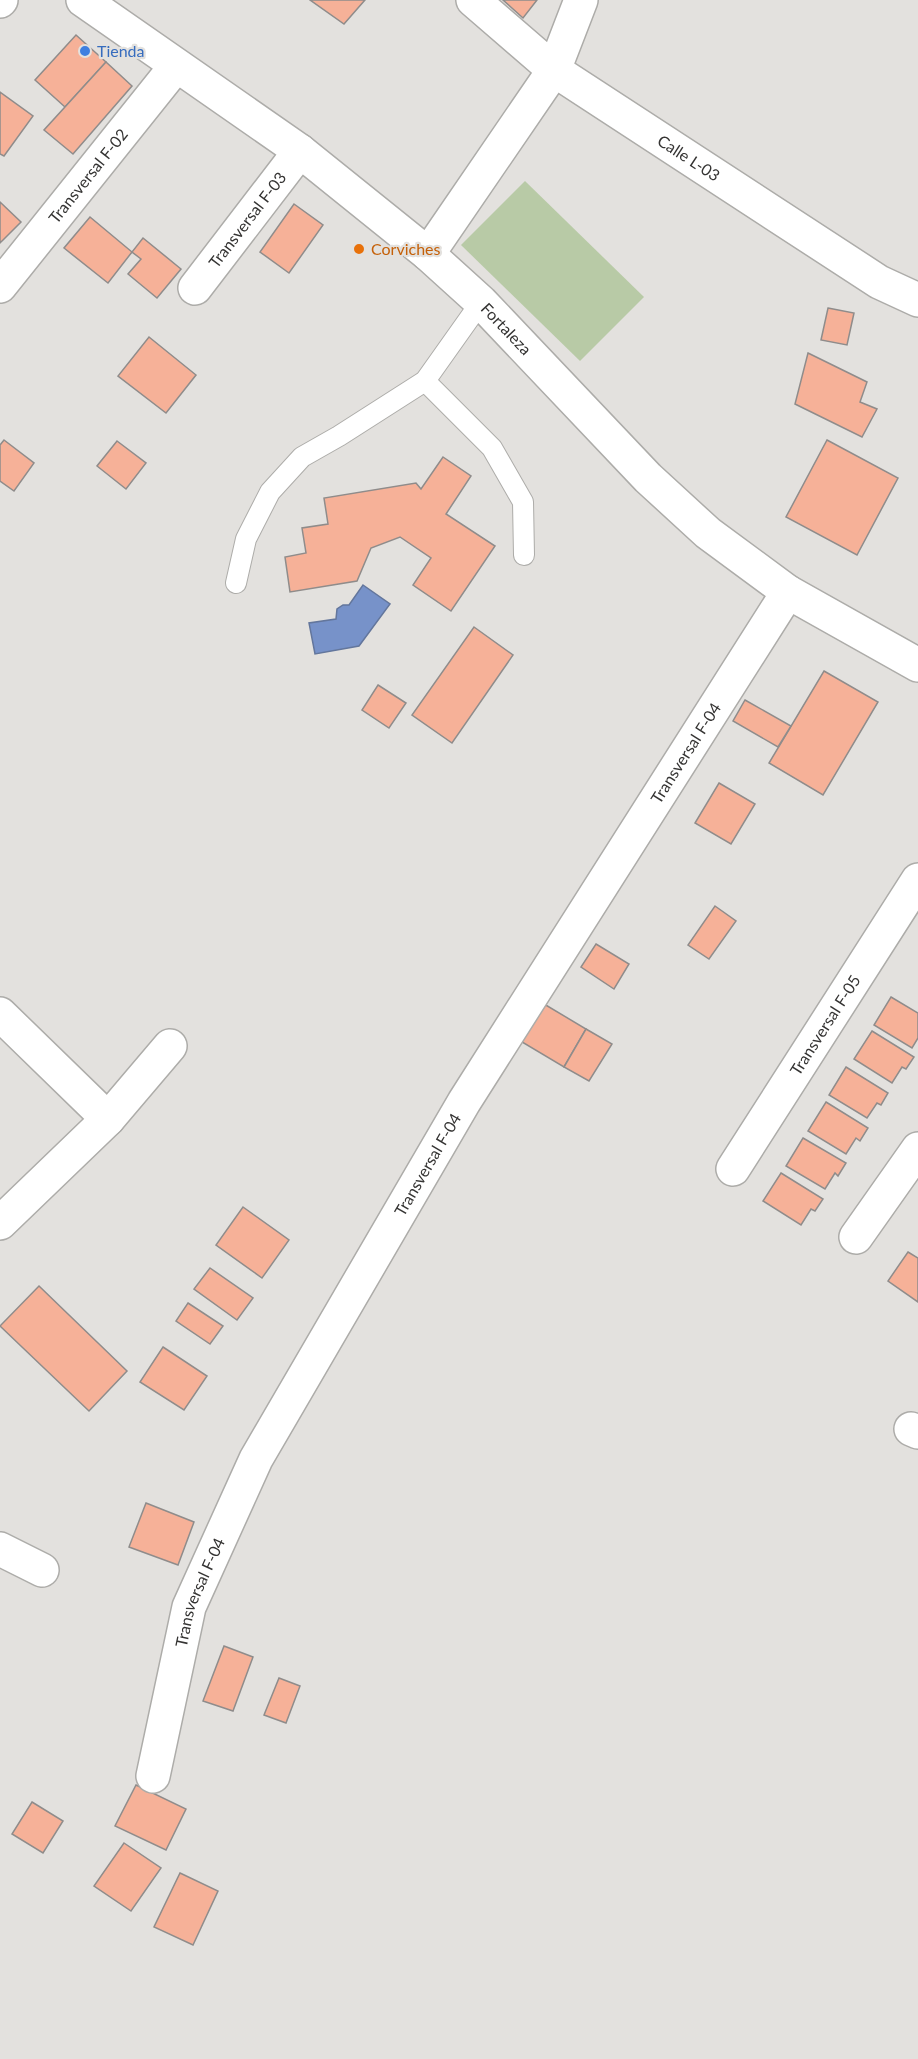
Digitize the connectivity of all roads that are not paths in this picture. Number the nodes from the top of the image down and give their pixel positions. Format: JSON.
{"nodes":[{"id":1,"x":83,"y":0,"type":"edge"},
{"id":2,"x":473,"y":0,"type":"edge"},
{"id":3,"x":581,"y":0,"type":"edge"},
{"id":4,"x":176,"y":66,"type":"junction"},
{"id":5,"x":554,"y":70,"type":"junction"},
{"id":6,"x":300,"y":151,"type":"junction"},
{"id":7,"x":428,"y":254,"type":"junction"},
{"id":8,"x":0,"y":286,"type":"edge"},
{"id":9,"x":195,"y":288,"type":"dead end"},
{"id":10,"x":918,"y":300,"type":"edge"},
{"id":11,"x":481,"y":302,"type":"junction"},
{"id":12,"x":425,"y":381,"type":"junction"},
{"id":13,"x":524,"y":555,"type":"dead end"},
{"id":14,"x":236,"y":583,"type":"dead end"},
{"id":15,"x":788,"y":592,"type":"junction"},
{"id":16,"x":918,"y":666,"type":"edge"},
{"id":17,"x":918,"y":880,"type":"edge"},
{"id":18,"x":0,"y":1014,"type":"edge"},
{"id":19,"x":170,"y":1046,"type":"dead end"},
{"id":20,"x":108,"y":1119,"type":"junction"},
{"id":21,"x":918,"y":1149,"type":"edge"},
{"id":22,"x":733,"y":1169,"type":"dead end"},
{"id":23,"x":0,"y":1224,"type":"edge"},
{"id":24,"x":856,"y":1237,"type":"dead end"},
{"id":25,"x":0,"y":1549,"type":"edge"},
{"id":26,"x":42,"y":1570,"type":"dead end"},
{"id":27,"x":153,"y":1776,"type":"dead end"}],
"edges":[{"from":1,"to":4,"type":"street","name":"Fortaleza"},
{"from":2,"to":5,"type":"street","name":"Calle L-03"},
{"from":3,"to":5,"type":"street"},
{"from":4,"to":6,"type":"street","name":"Fortaleza"},
{"from":4,"to":8,"type":"street","name":"Transversal F-02"},
{"from":5,"to":7,"type":"street"},
{"from":5,"to":10,"type":"street","name":"Calle L-03"},
{"from":6,"to":7,"type":"street","name":"Fortaleza"},
{"from":6,"to":9,"type":"street","name":"Transversal F-03"},
{"from":7,"to":11,"type":"street","name":"Fortaleza"},
{"from":11,"to":12,"type":"lane"},
{"from":11,"to":15,"type":"street","name":"Fortaleza"},
{"from":12,"to":13,"type":"lane"},
{"from":12,"to":14,"type":"lane"},
{"from":15,"to":16,"type":"street","name":"Fortaleza"},
{"from":15,"to":27,"type":"street","name":"Transversal F-04"},
{"from":17,"to":22,"type":"street","name":"Transversal F-05"},
{"from":18,"to":20,"type":"street"},
{"from":19,"to":20,"type":"street"},
{"from":20,"to":23,"type":"street"},
{"from":21,"to":24,"type":"street"},
{"from":25,"to":26,"type":"street"}]}
